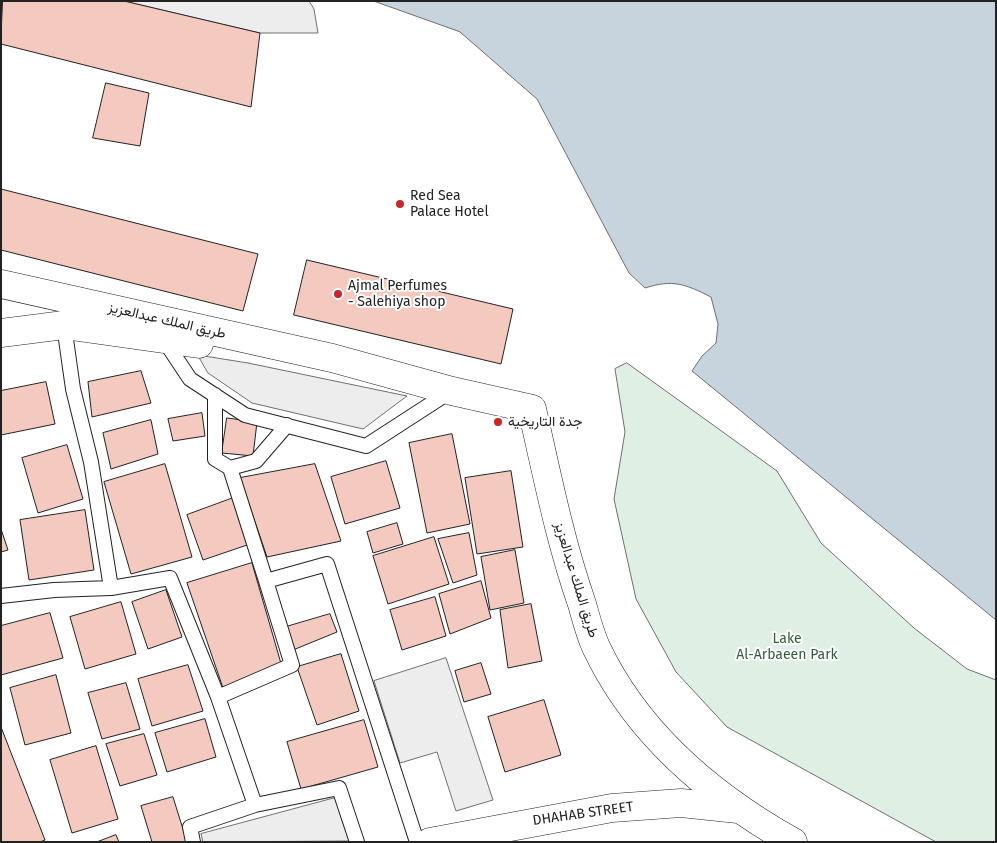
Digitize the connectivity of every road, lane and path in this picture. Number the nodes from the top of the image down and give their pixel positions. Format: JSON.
{"nodes":[{"id":1,"x":1,"y":284,"type":"edge"},
{"id":2,"x":64,"y":325,"type":"junction"},
{"id":3,"x":1,"y":332,"type":"edge"},
{"id":4,"x":164,"y":340,"type":"junction"},
{"id":5,"x":332,"y":358,"type":"junction"},
{"id":6,"x":452,"y":391,"type":"junction"},
{"id":7,"x":215,"y":395,"type":"junction"},
{"id":8,"x":287,"y":425,"type":"junction"},
{"id":9,"x":230,"y":468,"type":"junction"},
{"id":10,"x":266,"y":581,"type":"junction"},
{"id":11,"x":111,"y":588,"type":"junction"},
{"id":12,"x":1,"y":596,"type":"edge"},
{"id":13,"x":218,"y":697,"type":"junction"},
{"id":14,"x":254,"y":805,"type":"junction"},
{"id":15,"x":738,"y":809,"type":"junction"},
{"id":16,"x":193,"y":842,"type":"edge"},
{"id":17,"x":358,"y":842,"type":"edge"},
{"id":18,"x":416,"y":842,"type":"edge"},
{"id":19,"x":430,"y":842,"type":"edge"},
{"id":20,"x":793,"y":842,"type":"edge"}],
"edges":[{"from":1,"to":5,"type":"main road","name":"طريق الملك عبدالعزيز"},
{"from":2,"to":3,"type":"main road","name":"طريق الملك عبدالعزيز"},
{"from":2,"to":4,"type":"main road","name":"طريق الملك عبدالعزيز"},
{"from":2,"to":11,"type":"street"},
{"from":4,"to":5,"type":"main road","name":"طريق الملك عبدالعزيز"},
{"from":4,"to":7,"type":"street"},
{"from":5,"to":6,"type":"main road","name":"طريق الملك عبدالعزيز"},
{"from":6,"to":8,"type":"street"},
{"from":6,"to":15,"type":"main road","name":"طريق الملك عبدالعزيز"},
{"from":7,"to":8,"type":"street"},
{"from":7,"to":9,"type":"street"},
{"from":8,"to":9,"type":"street"},
{"from":9,"to":10,"type":"street"},
{"from":10,"to":13,"type":"street"},
{"from":10,"to":18,"type":"street"},
{"from":11,"to":12,"type":"street"},
{"from":11,"to":13,"type":"street"},
{"from":13,"to":14,"type":"street"},
{"from":14,"to":16,"type":"street"},
{"from":14,"to":17,"type":"street"},
{"from":15,"to":19,"type":"main road","name":"DHAHAB STREET"},
{"from":15,"to":20,"type":"main road","name":"طريق الملك عبدالعزيز"}]}
